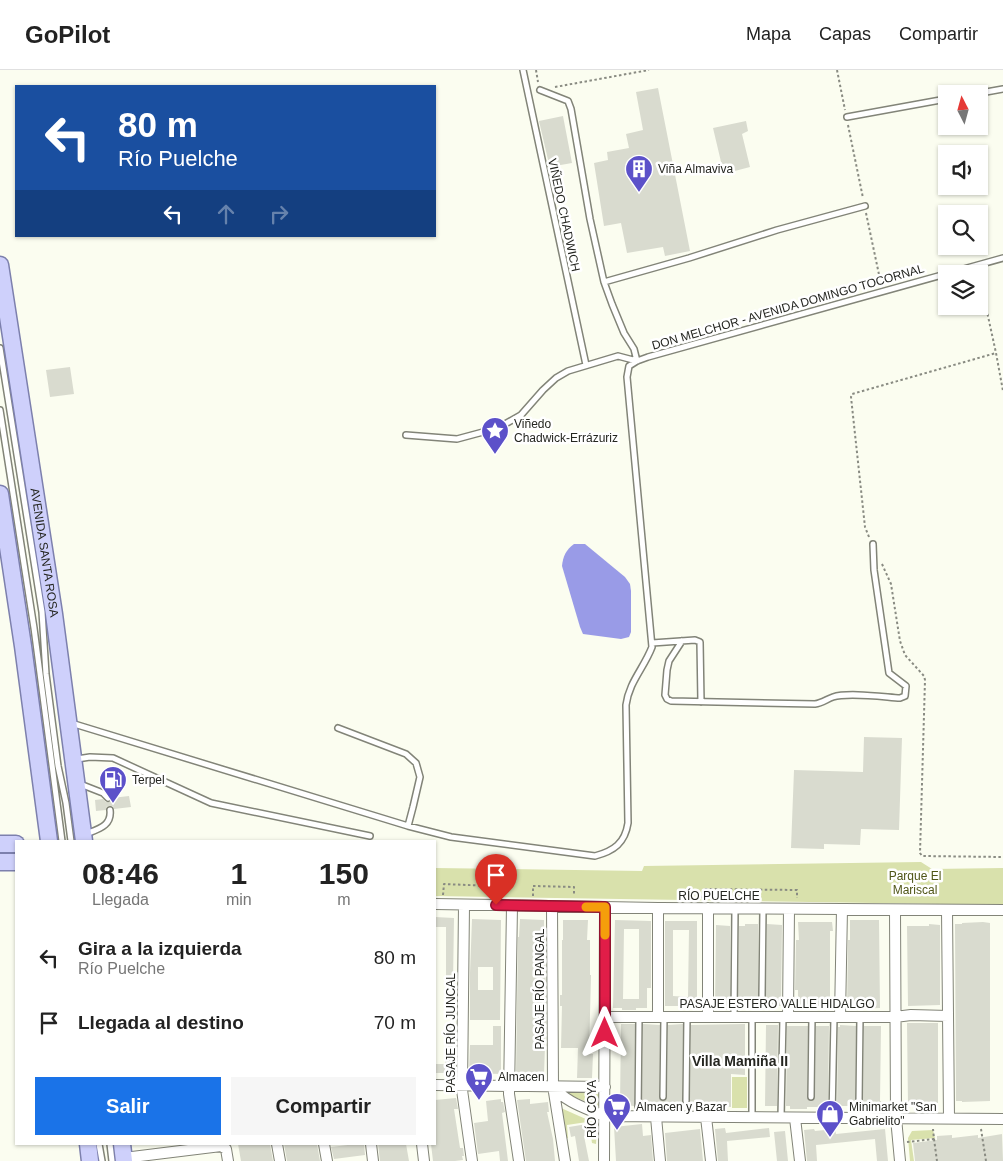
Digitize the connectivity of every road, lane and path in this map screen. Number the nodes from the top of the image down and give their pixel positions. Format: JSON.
{"nodes":[{"id":1,"x":523,"y":70,"type":"edge"},
{"id":2,"x":536,"y":70,"type":"edge"},
{"id":3,"x":649,"y":70,"type":"edge"},
{"id":4,"x":838,"y":70,"type":"edge"},
{"id":5,"x":1003,"y":89,"type":"edge"},
{"id":6,"x":540,"y":90,"type":"junction"},
{"id":7,"x":988,"y":92,"type":"edge"},
{"id":8,"x":938,"y":100,"type":"edge"},
{"id":9,"x":847,"y":116,"type":"junction"},
{"id":10,"x":865,"y":206,"type":"junction"},
{"id":11,"x":1003,"y":258,"type":"edge"},
{"id":12,"x":0,"y":265,"type":"edge"},
{"id":13,"x":604,"y":282,"type":"junction"},
{"id":14,"x":882,"y":291,"type":"junction"},
{"id":15,"x":988,"y":315,"type":"edge"},
{"id":16,"x":0,"y":348,"type":"edge"},
{"id":17,"x":996,"y":353,"type":"junction"},
{"id":18,"x":637,"y":361,"type":"junction"},
{"id":19,"x":586,"y":365,"type":"junction"},
{"id":20,"x":1003,"y":392,"type":"edge"},
{"id":21,"x":0,"y":410,"type":"edge"},
{"id":22,"x":406,"y":435,"type":"dead end"},
{"id":23,"x":0,"y":494,"type":"edge"},
{"id":24,"x":873,"y":544,"type":"junction"},
{"id":25,"x":682,"y":641,"type":"junction"},
{"id":26,"x":652,"y":643,"type":"junction"},
{"id":27,"x":701,"y":702,"type":"junction"},
{"id":28,"x":69,"y":723,"type":"junction"},
{"id":29,"x":338,"y":728,"type":"dead end"},
{"id":30,"x":74,"y":760,"type":"junction"},
{"id":31,"x":77,"y":782,"type":"junction"},
{"id":32,"x":108,"y":798,"type":"dead end"},
{"id":33,"x":110,"y":810,"type":"dead end"},
{"id":34,"x":408,"y":826,"type":"junction"},
{"id":35,"x":370,"y":836,"type":"dead end"},
{"id":36,"x":49,"y":840,"type":"edge"},
{"id":37,"x":62,"y":840,"type":"edge"},
{"id":38,"x":80,"y":840,"type":"edge"},
{"id":39,"x":0,"y":844,"type":"edge"},
{"id":40,"x":15,"y":844,"type":"edge"},
{"id":41,"x":1003,"y":857,"type":"edge"},
{"id":42,"x":0,"y":862,"type":"edge"},
{"id":43,"x":15,"y":862,"type":"edge"},
{"id":44,"x":491,"y":886,"type":"dead end"},
{"id":45,"x":533,"y":901,"type":"dead end"},
{"id":46,"x":575,"y":901,"type":"dead end"},
{"id":47,"x":438,"y":902,"type":"edge"},
{"id":48,"x":797,"y":902,"type":"dead end"},
{"id":49,"x":464,"y":905,"type":"junction"},
{"id":50,"x":512,"y":906,"type":"junction"},
{"id":51,"x":552,"y":906,"type":"junction"},
{"id":52,"x":704,"y":906,"type":"junction"},
{"id":53,"x":605,"y":907,"type":"junction"},
{"id":54,"x":658,"y":908,"type":"junction"},
{"id":55,"x":735,"y":909,"type":"junction"},
{"id":56,"x":763,"y":909,"type":"junction"},
{"id":57,"x":789,"y":909,"type":"junction"},
{"id":58,"x":842,"y":909,"type":"junction"},
{"id":59,"x":895,"y":910,"type":"junction"},
{"id":60,"x":947,"y":910,"type":"junction"},
{"id":61,"x":1003,"y":910,"type":"edge"},
{"id":62,"x":762,"y":998,"type":"dead end"},
{"id":63,"x":948,"y":1016,"type":"junction"},
{"id":64,"x":605,"y":1017,"type":"junction"},
{"id":65,"x":639,"y":1017,"type":"junction"},
{"id":66,"x":661,"y":1017,"type":"junction"},
{"id":67,"x":687,"y":1017,"type":"junction"},
{"id":68,"x":708,"y":1017,"type":"junction"},
{"id":69,"x":734,"y":1017,"type":"junction"},
{"id":70,"x":752,"y":1017,"type":"junction"},
{"id":71,"x":785,"y":1017,"type":"junction"},
{"id":72,"x":812,"y":1017,"type":"junction"},
{"id":73,"x":837,"y":1017,"type":"junction"},
{"id":74,"x":860,"y":1017,"type":"junction"},
{"id":75,"x":895,"y":1017,"type":"junction"},
{"id":76,"x":436,"y":1085,"type":"edge"},
{"id":77,"x":462,"y":1085,"type":"junction"},
{"id":78,"x":508,"y":1086,"type":"junction"},
{"id":79,"x":553,"y":1086,"type":"junction"},
{"id":80,"x":604,"y":1087,"type":"junction"},
{"id":81,"x":663,"y":1097,"type":"dead end"},
{"id":82,"x":811,"y":1097,"type":"dead end"},
{"id":83,"x":686,"y":1101,"type":"dead end"},
{"id":84,"x":858,"y":1103,"type":"dead end"},
{"id":85,"x":604,"y":1116,"type":"junction"},
{"id":86,"x":638,"y":1116,"type":"junction"},
{"id":87,"x":656,"y":1116,"type":"junction"},
{"id":88,"x":706,"y":1117,"type":"junction"},
{"id":89,"x":752,"y":1117,"type":"junction"},
{"id":90,"x":781,"y":1117,"type":"junction"},
{"id":91,"x":795,"y":1118,"type":"junction"},
{"id":92,"x":832,"y":1118,"type":"junction"},
{"id":93,"x":896,"y":1118,"type":"junction"},
{"id":94,"x":949,"y":1118,"type":"junction"},
{"id":95,"x":1003,"y":1119,"type":"edge"},
{"id":96,"x":941,"y":1129,"type":"dead end"},
{"id":97,"x":988,"y":1129,"type":"dead end"},
{"id":98,"x":934,"y":1139,"type":"junction"},
{"id":99,"x":907,"y":1142,"type":"dead end"},
{"id":100,"x":88,"y":1145,"type":"edge"},
{"id":101,"x":99,"y":1145,"type":"edge"},
{"id":102,"x":111,"y":1145,"type":"edge"},
{"id":103,"x":277,"y":1145,"type":"edge"},
{"id":104,"x":324,"y":1145,"type":"edge"},
{"id":105,"x":371,"y":1145,"type":"edge"},
{"id":106,"x":422,"y":1145,"type":"edge"},
{"id":107,"x":120,"y":1156,"type":"edge"},
{"id":108,"x":90,"y":1161,"type":"edge"},
{"id":109,"x":102,"y":1161,"type":"edge"},
{"id":110,"x":228,"y":1161,"type":"edge"},
{"id":111,"x":280,"y":1161,"type":"edge"},
{"id":112,"x":327,"y":1161,"type":"edge"},
{"id":113,"x":373,"y":1161,"type":"edge"},
{"id":114,"x":424,"y":1161,"type":"edge"},
{"id":115,"x":472,"y":1161,"type":"edge"},
{"id":116,"x":519,"y":1161,"type":"edge"},
{"id":117,"x":565,"y":1161,"type":"edge"},
{"id":118,"x":604,"y":1161,"type":"edge"},
{"id":119,"x":660,"y":1161,"type":"edge"},
{"id":120,"x":712,"y":1161,"type":"edge"},
{"id":121,"x":800,"y":1161,"type":"edge"},
{"id":122,"x":900,"y":1161,"type":"edge"},
{"id":123,"x":937,"y":1161,"type":"edge"},
{"id":124,"x":986,"y":1161,"type":"edge"}],
"edges":[{"from":1,"to":19,"type":"lane","name":"VIÑEDO CHADWICH"},
{"from":2,"to":6,"type":"path"},
{"from":3,"to":6,"type":"path"},
{"from":4,"to":9,"type":"path"},
{"from":5,"to":7,"type":"lane"},
{"from":6,"to":13,"type":"lane"},
{"from":8,"to":9,"type":"lane"},
{"from":9,"to":10,"type":"path"},
{"from":10,"to":13,"type":"lane"},
{"from":10,"to":14,"type":"path"},
{"from":11,"to":14,"type":"lane","name":"DON MELCHOR - AVENIDA DOMINGO TOCORNAL"},
{"from":12,"to":28,"type":"main road","name":"AVENIDA SANTA ROSA"},
{"from":13,"to":18,"type":"lane"},
{"from":14,"to":18,"type":"lane","name":"DON MELCHOR - AVENIDA DOMINGO TOCORNAL"},
{"from":15,"to":17,"type":"path"},
{"from":16,"to":38,"type":"lane"},
{"from":17,"to":20,"type":"path"},
{"from":17,"to":24,"type":"path"},
{"from":18,"to":19,"type":"lane"},
{"from":18,"to":26,"type":"lane"},
{"from":19,"to":22,"type":"lane"},
{"from":21,"to":37,"type":"lane"},
{"from":23,"to":36,"type":"main road"},
{"from":24,"to":27,"type":"lane"},
{"from":24,"to":41,"type":"path"},
{"from":25,"to":26,"type":"lane"},
{"from":25,"to":27,"type":"lane"},
{"from":25,"to":27,"type":"lane"},
{"from":26,"to":34,"type":"lane"},
{"from":28,"to":30,"type":"main road","name":"AVENIDA SANTA ROSA"},
{"from":28,"to":34,"type":"lane"},
{"from":29,"to":34,"type":"lane"},
{"from":30,"to":31,"type":"main road","name":"AVENIDA SANTA ROSA"},
{"from":30,"to":35,"type":"lane"},
{"from":31,"to":32,"type":"lane"},
{"from":31,"to":38,"type":"main road","name":"AVENIDA SANTA ROSA"},
{"from":33,"to":38,"type":"lane"},
{"from":39,"to":40,"type":"main road"},
{"from":42,"to":43,"type":"main road"},
{"from":44,"to":47,"type":"path"},
{"from":45,"to":46,"type":"path"},
{"from":47,"to":49,"type":"street","name":"RÍO PUELCHE"},
{"from":48,"to":52,"type":"path"},
{"from":49,"to":50,"type":"street","name":"RÍO PUELCHE"},
{"from":49,"to":77,"type":"street","name":"PASAJE RÍO JUNCAL"},
{"from":50,"to":51,"type":"street","name":"RÍO PUELCHE"},
{"from":50,"to":78,"type":"street"},
{"from":51,"to":53,"type":"street","name":"RÍO PUELCHE"},
{"from":51,"to":79,"type":"street","name":"PASAJE RÍO PANGAL"},
{"from":52,"to":54,"type":"street","name":"RÍO PUELCHE"},
{"from":52,"to":55,"type":"street","name":"RÍO PUELCHE"},
{"from":52,"to":68,"type":"street"},
{"from":53,"to":54,"type":"street","name":"RÍO PUELCHE"},
{"from":53,"to":64,"type":"street","name":"RÍO COYA"},
{"from":54,"to":66,"type":"street"},
{"from":55,"to":56,"type":"street","name":"RÍO PUELCHE"},
{"from":55,"to":69,"type":"lane"},
{"from":56,"to":57,"type":"street","name":"RÍO PUELCHE"},
{"from":56,"to":62,"type":"lane"},
{"from":57,"to":58,"type":"street","name":"RÍO PUELCHE"},
{"from":57,"to":71,"type":"street"},
{"from":58,"to":59,"type":"street","name":"RÍO PUELCHE"},
{"from":58,"to":73,"type":"street"},
{"from":59,"to":60,"type":"street","name":"RÍO PUELCHE"},
{"from":59,"to":75,"type":"street"},
{"from":60,"to":61,"type":"street","name":"RÍO PUELCHE"},
{"from":60,"to":63,"type":"street"},
{"from":63,"to":75,"type":"street","name":"PASAJE ESTERO VALLE HIDALGO"},
{"from":63,"to":94,"type":"street"},
{"from":64,"to":65,"type":"street","name":"PASAJE ESTERO VALLE HIDALGO"},
{"from":64,"to":80,"type":"street","name":"RÍO COYA"},
{"from":65,"to":66,"type":"street","name":"PASAJE ESTERO VALLE HIDALGO"},
{"from":65,"to":86,"type":"lane"},
{"from":66,"to":67,"type":"street","name":"PASAJE ESTERO VALLE HIDALGO"},
{"from":66,"to":81,"type":"lane"},
{"from":67,"to":68,"type":"street","name":"PASAJE ESTERO VALLE HIDALGO"},
{"from":67,"to":83,"type":"lane"},
{"from":68,"to":69,"type":"street","name":"PASAJE ESTERO VALLE HIDALGO"},
{"from":69,"to":70,"type":"street","name":"PASAJE ESTERO VALLE HIDALGO"},
{"from":70,"to":71,"type":"street","name":"PASAJE ESTERO VALLE HIDALGO"},
{"from":70,"to":89,"type":"lane"},
{"from":71,"to":72,"type":"street","name":"PASAJE ESTERO VALLE HIDALGO"},
{"from":71,"to":90,"type":"lane"},
{"from":72,"to":73,"type":"street","name":"PASAJE ESTERO VALLE HIDALGO"},
{"from":72,"to":82,"type":"lane"},
{"from":73,"to":74,"type":"street","name":"PASAJE ESTERO VALLE HIDALGO"},
{"from":73,"to":92,"type":"lane"},
{"from":74,"to":75,"type":"street","name":"PASAJE ESTERO VALLE HIDALGO"},
{"from":74,"to":84,"type":"lane"},
{"from":75,"to":93,"type":"street"},
{"from":76,"to":77,"type":"street"},
{"from":77,"to":78,"type":"street"},
{"from":77,"to":115,"type":"street","name":"PASAJE RÍO JUNCAL"},
{"from":78,"to":79,"type":"street"},
{"from":78,"to":116,"type":"street"},
{"from":79,"to":80,"type":"street"},
{"from":79,"to":85,"type":"street"},
{"from":79,"to":117,"type":"street","name":"PASAJE RÍO PANGAL"},
{"from":80,"to":85,"type":"street","name":"RÍO COYA"},
{"from":85,"to":86,"type":"street"},
{"from":85,"to":118,"type":"street","name":"RÍO COYA"},
{"from":86,"to":87,"type":"street"},
{"from":87,"to":88,"type":"street"},
{"from":87,"to":119,"type":"street"},
{"from":88,"to":89,"type":"street"},
{"from":88,"to":120,"type":"street"},
{"from":89,"to":90,"type":"street"},
{"from":90,"to":91,"type":"street"},
{"from":91,"to":92,"type":"street"},
{"from":91,"to":121,"type":"street"},
{"from":92,"to":93,"type":"street"},
{"from":93,"to":94,"type":"street"},
{"from":93,"to":122,"type":"street"},
{"from":94,"to":95,"type":"street"},
{"from":96,"to":98,"type":"path"},
{"from":97,"to":124,"type":"path"},
{"from":98,"to":99,"type":"path"},
{"from":98,"to":123,"type":"path"},
{"from":100,"to":108,"type":"main road"},
{"from":101,"to":109,"type":"lane"},
{"from":102,"to":107,"type":"lane"},
{"from":103,"to":111,"type":"street"},
{"from":104,"to":112,"type":"street"},
{"from":105,"to":113,"type":"street"},
{"from":106,"to":114,"type":"street"},
{"from":107,"to":110,"type":"street"}]}
